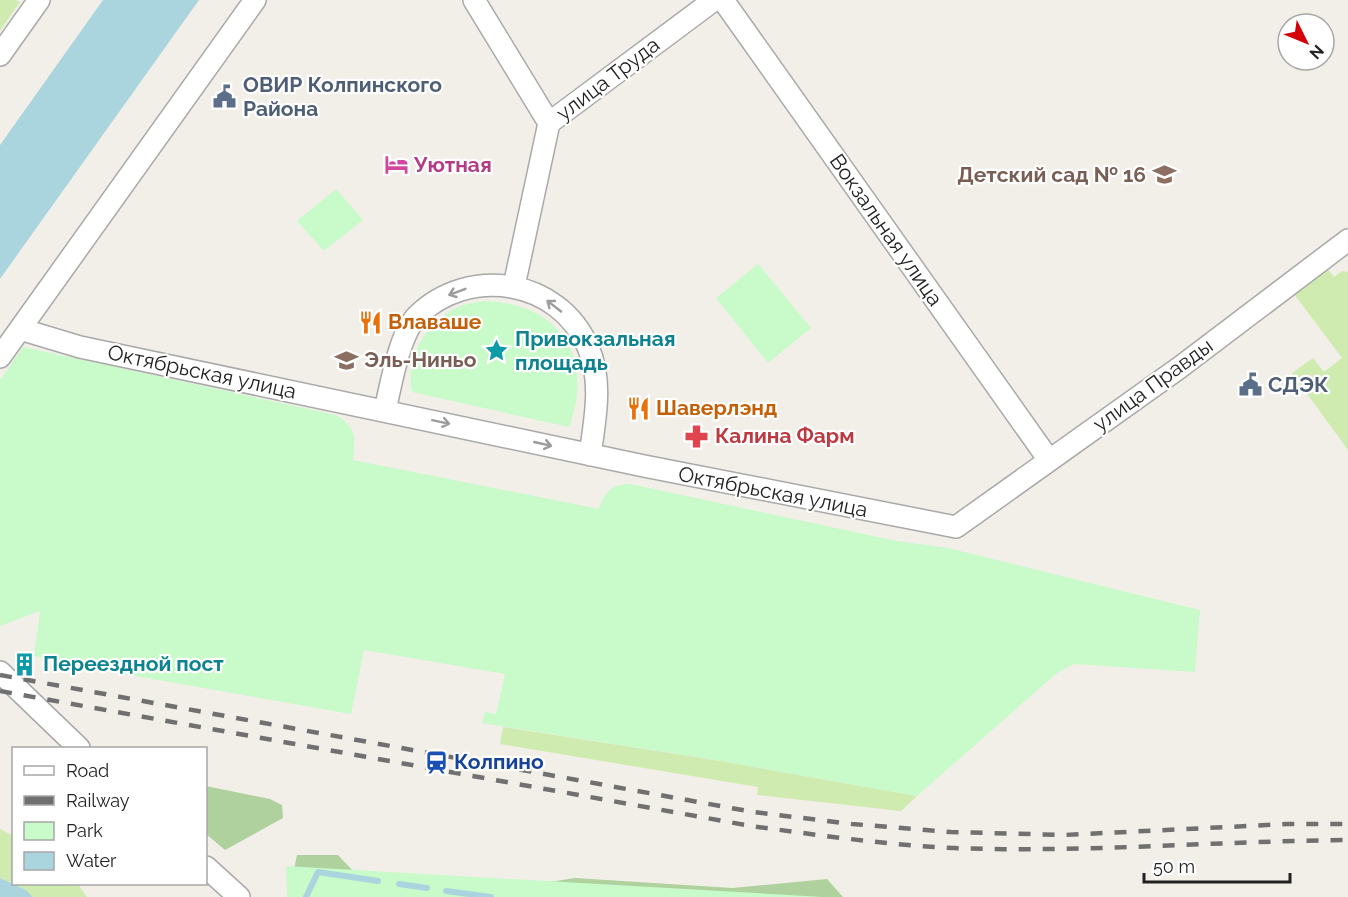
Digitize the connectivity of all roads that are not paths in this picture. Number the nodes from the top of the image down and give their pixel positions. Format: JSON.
{"nodes":[{"id":1,"x":39,"y":0,"type":"edge"},
{"id":2,"x":255,"y":0,"type":"edge"},
{"id":3,"x":474,"y":0,"type":"edge"},
{"id":4,"x":714,"y":0,"type":"edge"},
{"id":5,"x":723,"y":0,"type":"edge"},
{"id":6,"x":0,"y":56,"type":"edge"},
{"id":7,"x":549,"y":123,"type":"junction"},
{"id":8,"x":1348,"y":240,"type":"edge"},
{"id":9,"x":514,"y":286,"type":"junction"},
{"id":10,"x":20,"y":329,"type":"junction"},
{"id":11,"x":0,"y":357,"type":"edge"},
{"id":12,"x":385,"y":410,"type":"junction"},
{"id":13,"x":590,"y":454,"type":"junction"},
{"id":14,"x":1049,"y":460,"type":"junction"},
{"id":15,"x":956,"y":527,"type":"joint"},
{"id":16,"x":2,"y":674,"type":"edge"},
{"id":17,"x":78,"y":747,"type":"edge"},
{"id":18,"x":207,"y":868,"type":"edge"},
{"id":19,"x":239,"y":897,"type":"edge"}],
"edges":[{"from":1,"to":6,"type":"street"},
{"from":2,"to":10,"type":"street"},
{"from":3,"to":7,"type":"street"},
{"from":4,"to":7,"type":"street","name":"улица Труда"},
{"from":5,"to":14,"type":"street","name":"Вокзальная улица"},
{"from":7,"to":9,"type":"street","name":"улица Труда"},
{"from":8,"to":14,"type":"street","name":"улица Правды"},
{"from":9,"to":12,"type":"street","one_way":true},
{"from":13,"to":9,"type":"street","one_way":true},
{"from":10,"to":11,"type":"street"},
{"from":10,"to":12,"type":"street","name":"Октябрьская улица"},
{"from":12,"to":13,"type":"street","one_way":true},
{"from":13,"to":15,"type":"street","name":"Октябрьская улица"},
{"from":14,"to":15,"type":"street","name":"улица Правды"},
{"from":16,"to":17,"type":"street"},
{"from":18,"to":19,"type":"street"}]}
